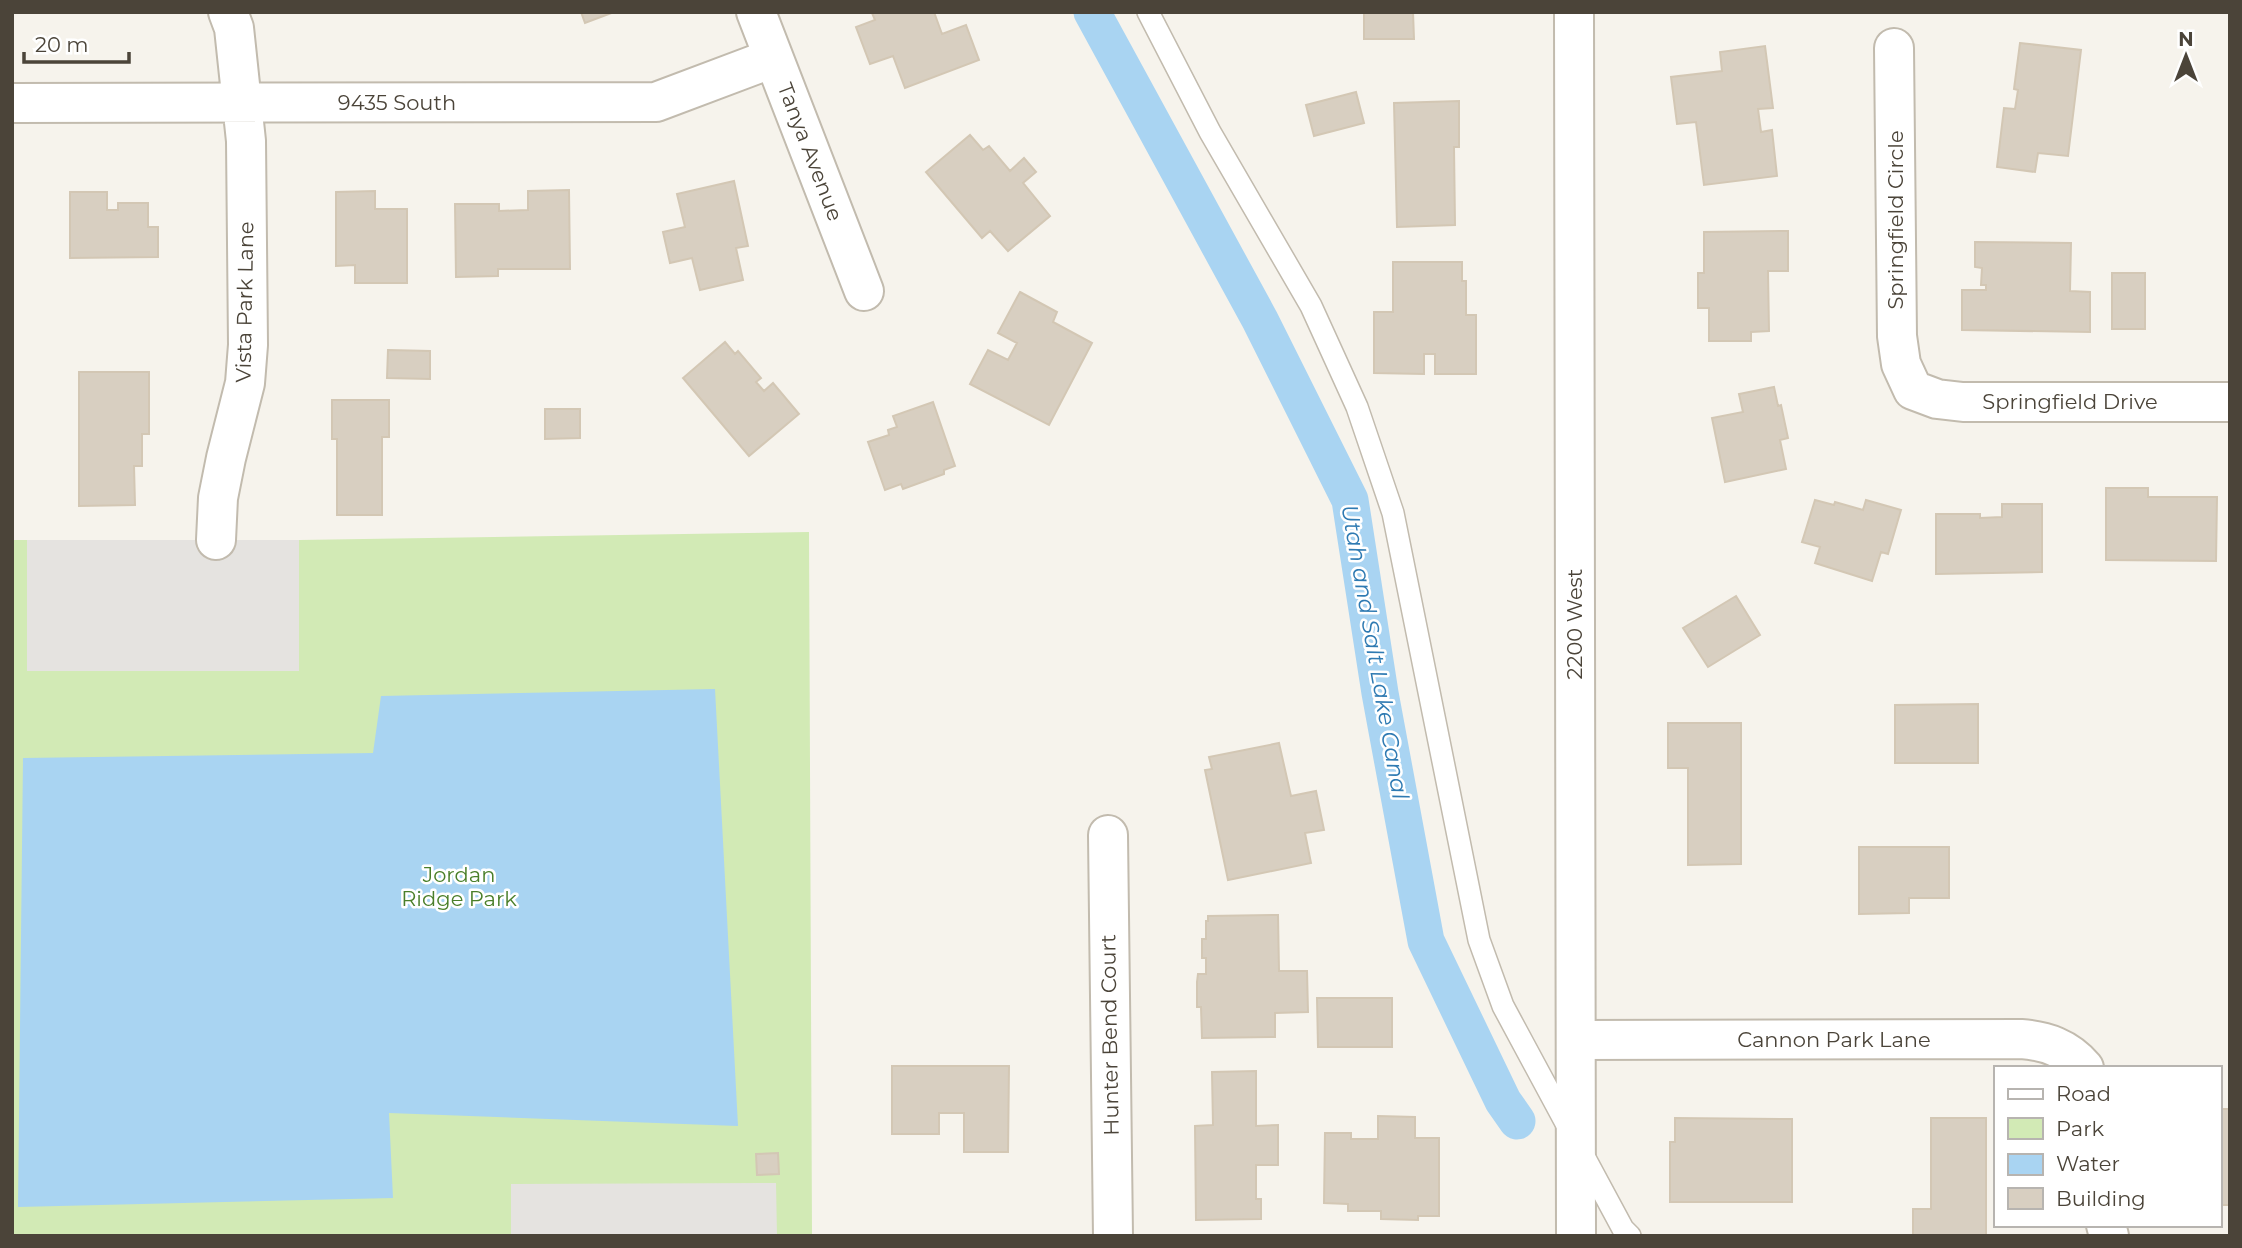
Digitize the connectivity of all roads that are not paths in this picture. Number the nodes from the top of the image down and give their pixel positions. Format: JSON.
{"nodes":[{"id":1,"x":229,"y":12,"type":"edge"},
{"id":2,"x":756,"y":12,"type":"edge"},
{"id":3,"x":1149,"y":12,"type":"edge"},
{"id":4,"x":1574,"y":12,"type":"edge"},
{"id":5,"x":1894,"y":48,"type":"dead end"},
{"id":6,"x":773,"y":58,"type":"junction"},
{"id":7,"x":12,"y":103,"type":"edge"},
{"id":8,"x":243,"y":103,"type":"junction"},
{"id":9,"x":864,"y":291,"type":"dead end"},
{"id":10,"x":1913,"y":390,"type":"joint"},
{"id":11,"x":2230,"y":402,"type":"edge"},
{"id":12,"x":216,"y":540,"type":"dead end"},
{"id":13,"x":1108,"y":835,"type":"dead end"},
{"id":14,"x":1576,"y":1040,"type":"junction"},
{"id":15,"x":2082,"y":1066,"type":"edge"},
{"id":16,"x":1576,"y":1141,"type":"junction"},
{"id":17,"x":1113,"y":1236,"type":"edge"},
{"id":18,"x":1576,"y":1236,"type":"edge"},
{"id":19,"x":1630,"y":1236,"type":"edge"}],
"edges":[{"from":1,"to":8,"type":"street","name":"Vista Park Lane"},
{"from":2,"to":6,"type":"street","name":"Tanya Avenue"},
{"from":3,"to":16,"type":"lane"},
{"from":4,"to":14,"type":"street","name":"2200 West"},
{"from":5,"to":10,"type":"street","name":"Springfield Circle"},
{"from":6,"to":8,"type":"street","name":"9435 South"},
{"from":6,"to":9,"type":"street","name":"Tanya Avenue"},
{"from":7,"to":8,"type":"street","name":"9435 South"},
{"from":8,"to":12,"type":"street","name":"Vista Park Lane"},
{"from":10,"to":11,"type":"street","name":"Springfield Drive"},
{"from":13,"to":17,"type":"street","name":"Hunter Bend Court"},
{"from":14,"to":15,"type":"street","name":"Cannon Park Lane"},
{"from":14,"to":16,"type":"street","name":"2200 West"},
{"from":16,"to":18,"type":"street","name":"2200 West"},
{"from":16,"to":19,"type":"lane"}]}
